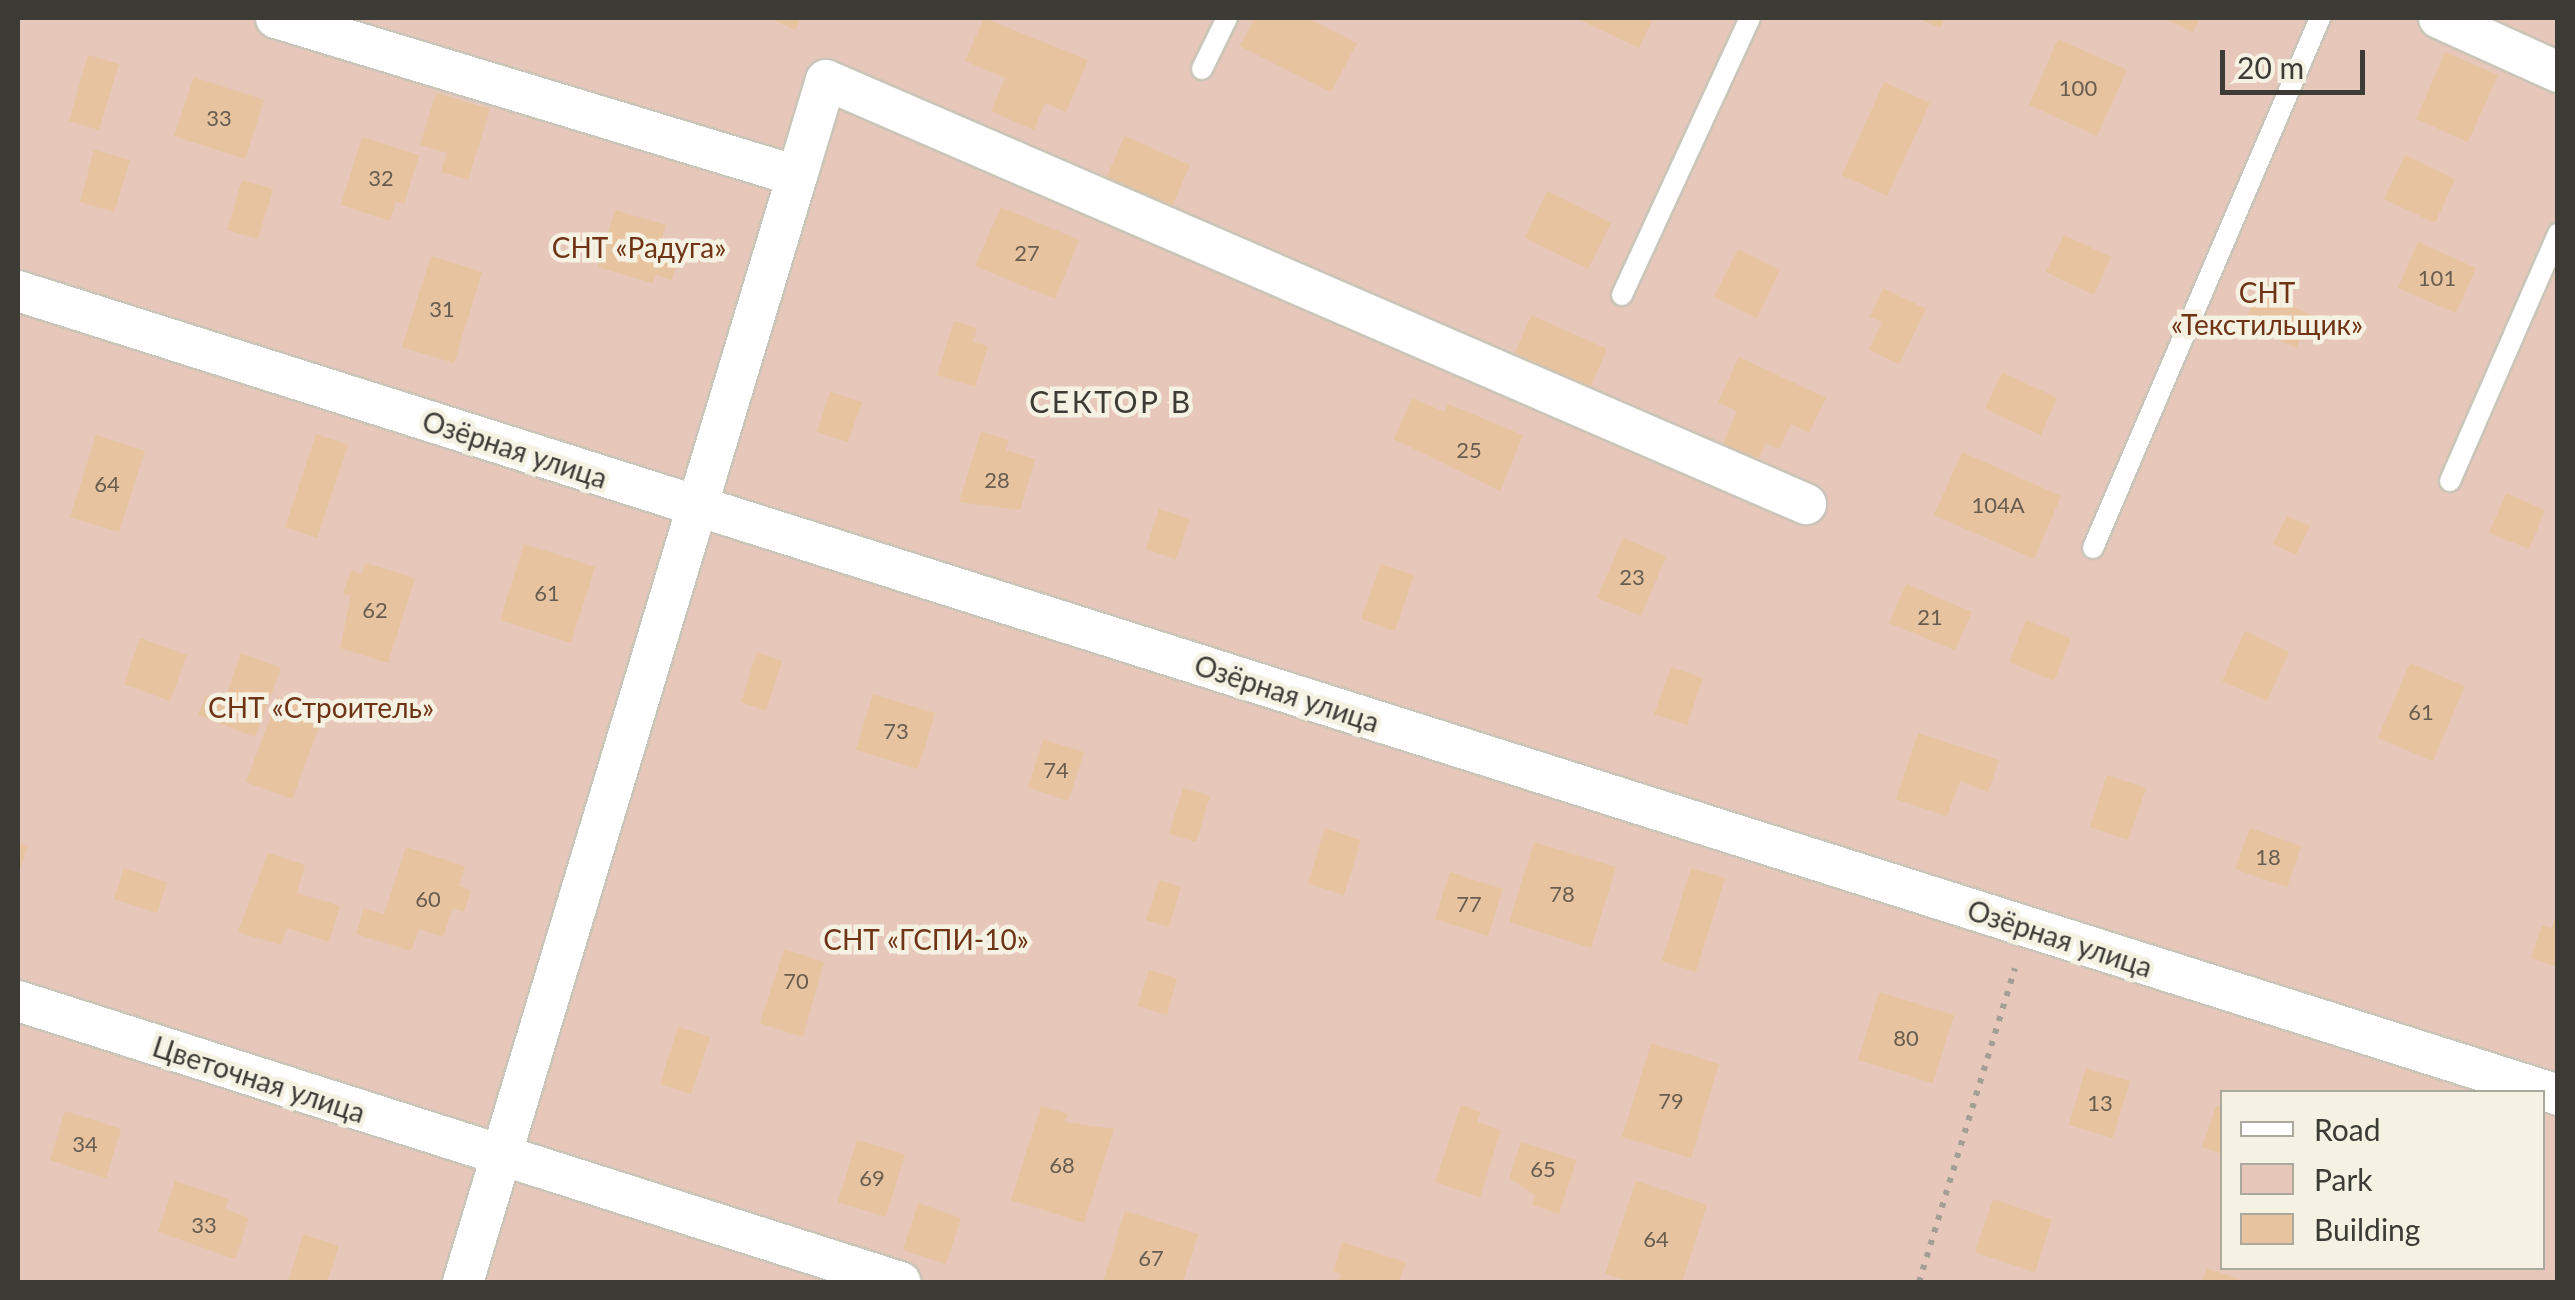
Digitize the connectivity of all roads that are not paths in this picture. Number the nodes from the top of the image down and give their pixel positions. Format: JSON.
{"nodes":[{"id":1,"x":276,"y":18,"type":"edge"},
{"id":2,"x":1227,"y":18,"type":"edge"},
{"id":3,"x":1750,"y":18,"type":"edge"},
{"id":4,"x":2320,"y":18,"type":"edge"},
{"id":5,"x":2438,"y":18,"type":"edge"},
{"id":6,"x":1202,"y":69,"type":"dead end"},
{"id":7,"x":2558,"y":72,"type":"edge"},
{"id":8,"x":797,"y":176,"type":"junction"},
{"id":9,"x":2558,"y":234,"type":"edge"},
{"id":10,"x":18,"y":291,"type":"edge"},
{"id":11,"x":1622,"y":294,"type":"dead end"},
{"id":12,"x":2450,"y":480,"type":"dead end"},
{"id":13,"x":1806,"y":504,"type":"dead end"},
{"id":14,"x":697,"y":506,"type":"junction"},
{"id":15,"x":2093,"y":548,"type":"dead end"},
{"id":16,"x":18,"y":1002,"type":"edge"},
{"id":17,"x":2542,"y":1090,"type":"edge"},
{"id":18,"x":501,"y":1156,"type":"junction"},
{"id":19,"x":463,"y":1282,"type":"edge"},
{"id":20,"x":900,"y":1282,"type":"edge"}],
"edges":[{"from":1,"to":8,"type":"street"},
{"from":2,"to":6,"type":"lane"},
{"from":3,"to":11,"type":"lane"},
{"from":4,"to":15,"type":"lane"},
{"from":5,"to":7,"type":"street"},
{"from":8,"to":13,"type":"street"},
{"from":8,"to":14,"type":"street"},
{"from":9,"to":12,"type":"lane"},
{"from":10,"to":14,"type":"street","name":"Озёрная улица"},
{"from":14,"to":17,"type":"street","name":"Озёрная улица"},
{"from":14,"to":18,"type":"street"},
{"from":16,"to":18,"type":"street","name":"Цветочная улица"},
{"from":18,"to":19,"type":"street"},
{"from":18,"to":20,"type":"street","name":"Цветочная улица"}]}
